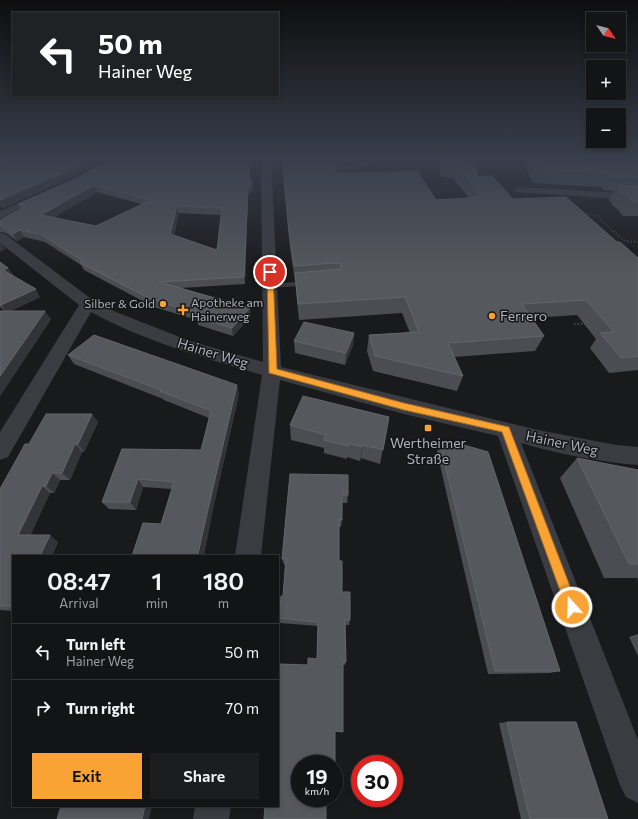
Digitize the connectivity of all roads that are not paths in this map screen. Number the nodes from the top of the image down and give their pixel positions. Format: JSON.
{"nodes":[{"id":1,"x":42,"y":196,"type":"edge"},
{"id":2,"x":267,"y":196,"type":"edge"},
{"id":3,"x":612,"y":196,"type":"edge"},
{"id":4,"x":638,"y":198,"type":"edge"},
{"id":5,"x":0,"y":216,"type":"edge"},
{"id":6,"x":0,"y":237,"type":"edge"},
{"id":7,"x":314,"y":283,"type":"edge"},
{"id":8,"x":271,"y":286,"type":"junction"},
{"id":9,"x":88,"y":304,"type":"junction"},
{"id":10,"x":272,"y":371,"type":"junction"},
{"id":11,"x":506,"y":430,"type":"junction"},
{"id":12,"x":0,"y":451,"type":"edge"},
{"id":13,"x":638,"y":456,"type":"edge"},
{"id":14,"x":248,"y":555,"type":"edge"},
{"id":15,"x":638,"y":785,"type":"edge"},
{"id":16,"x":213,"y":807,"type":"edge"},
{"id":17,"x":211,"y":819,"type":"edge"}],
"edges":[{"from":1,"to":5,"type":"street"},
{"from":2,"to":8,"type":"street"},
{"from":3,"to":4,"type":"street"},
{"from":6,"to":9,"type":"street","name":"Hainer Weg"},
{"from":7,"to":8,"type":"lane"},
{"from":8,"to":10,"type":"street"},
{"from":9,"to":10,"type":"street","name":"Hainer Weg"},
{"from":9,"to":12,"type":"street"},
{"from":10,"to":11,"type":"street","name":"Hainer Weg"},
{"from":10,"to":14,"type":"street"},
{"from":11,"to":13,"type":"street","name":"Hainer Weg"},
{"from":11,"to":15,"type":"street"},
{"from":16,"to":17,"type":"street"}]}
